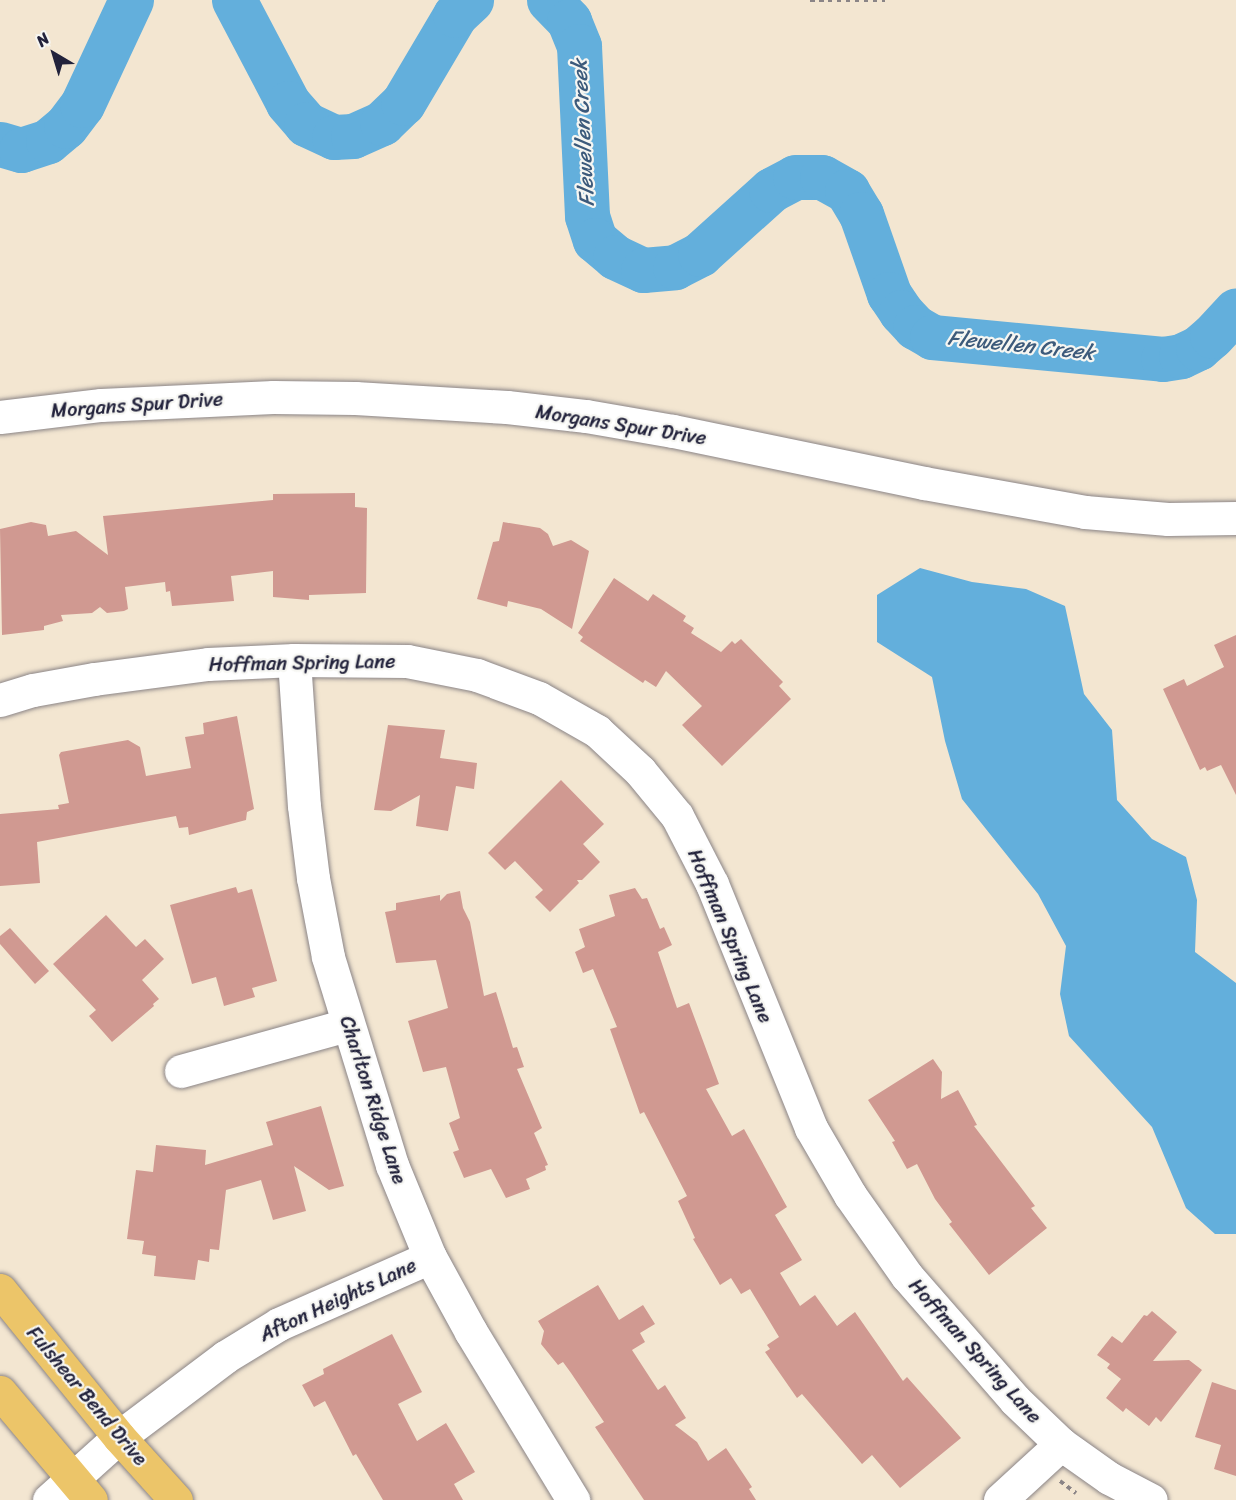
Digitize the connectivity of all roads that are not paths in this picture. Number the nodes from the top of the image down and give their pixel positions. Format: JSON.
{"nodes":[{"id":1,"x":0,"y":417,"type":"edge"},
{"id":2,"x":1236,"y":518,"type":"edge"},
{"id":3,"x":294,"y":660,"type":"junction"},
{"id":4,"x":0,"y":700,"type":"edge"},
{"id":5,"x":347,"y":1025,"type":"junction"},
{"id":6,"x":181,"y":1071,"type":"dead end"},
{"id":7,"x":430,"y":1257,"type":"junction"},
{"id":8,"x":0,"y":1290,"type":"edge"},
{"id":9,"x":0,"y":1392,"type":"edge"},
{"id":10,"x":119,"y":1437,"type":"junction"},
{"id":11,"x":1061,"y":1444,"type":"junction"},
{"id":12,"x":71,"y":1493,"type":"edge"},
{"id":13,"x":176,"y":1500,"type":"edge"},
{"id":14,"x":573,"y":1500,"type":"edge"},
{"id":15,"x":1000,"y":1500,"type":"edge"},
{"id":16,"x":1151,"y":1500,"type":"edge"}],
"edges":[{"from":1,"to":2,"type":"street","name":"Morgans Spur Drive"},
{"from":3,"to":4,"type":"street","name":"Hoffman Spring Lane"},
{"from":3,"to":5,"type":"street","name":"Charlton Ridge Lane"},
{"from":3,"to":11,"type":"street","name":"Hoffman Spring Lane"},
{"from":5,"to":6,"type":"street"},
{"from":5,"to":7,"type":"street","name":"Charlton Ridge Lane"},
{"from":7,"to":10,"type":"street","name":"Afton Heights Lane"},
{"from":7,"to":14,"type":"street","name":"Charlton Ridge Lane"},
{"from":8,"to":10,"type":"main road","name":"Fulshear Bend Drive"},
{"from":9,"to":12,"type":"main road"},
{"from":10,"to":12,"type":"street","name":"Afton Heights Lane"},
{"from":10,"to":13,"type":"main road","name":"Fulshear Bend Drive"},
{"from":11,"to":15,"type":"street"},
{"from":11,"to":16,"type":"street","name":"Hoffman Spring Lane"}]}
